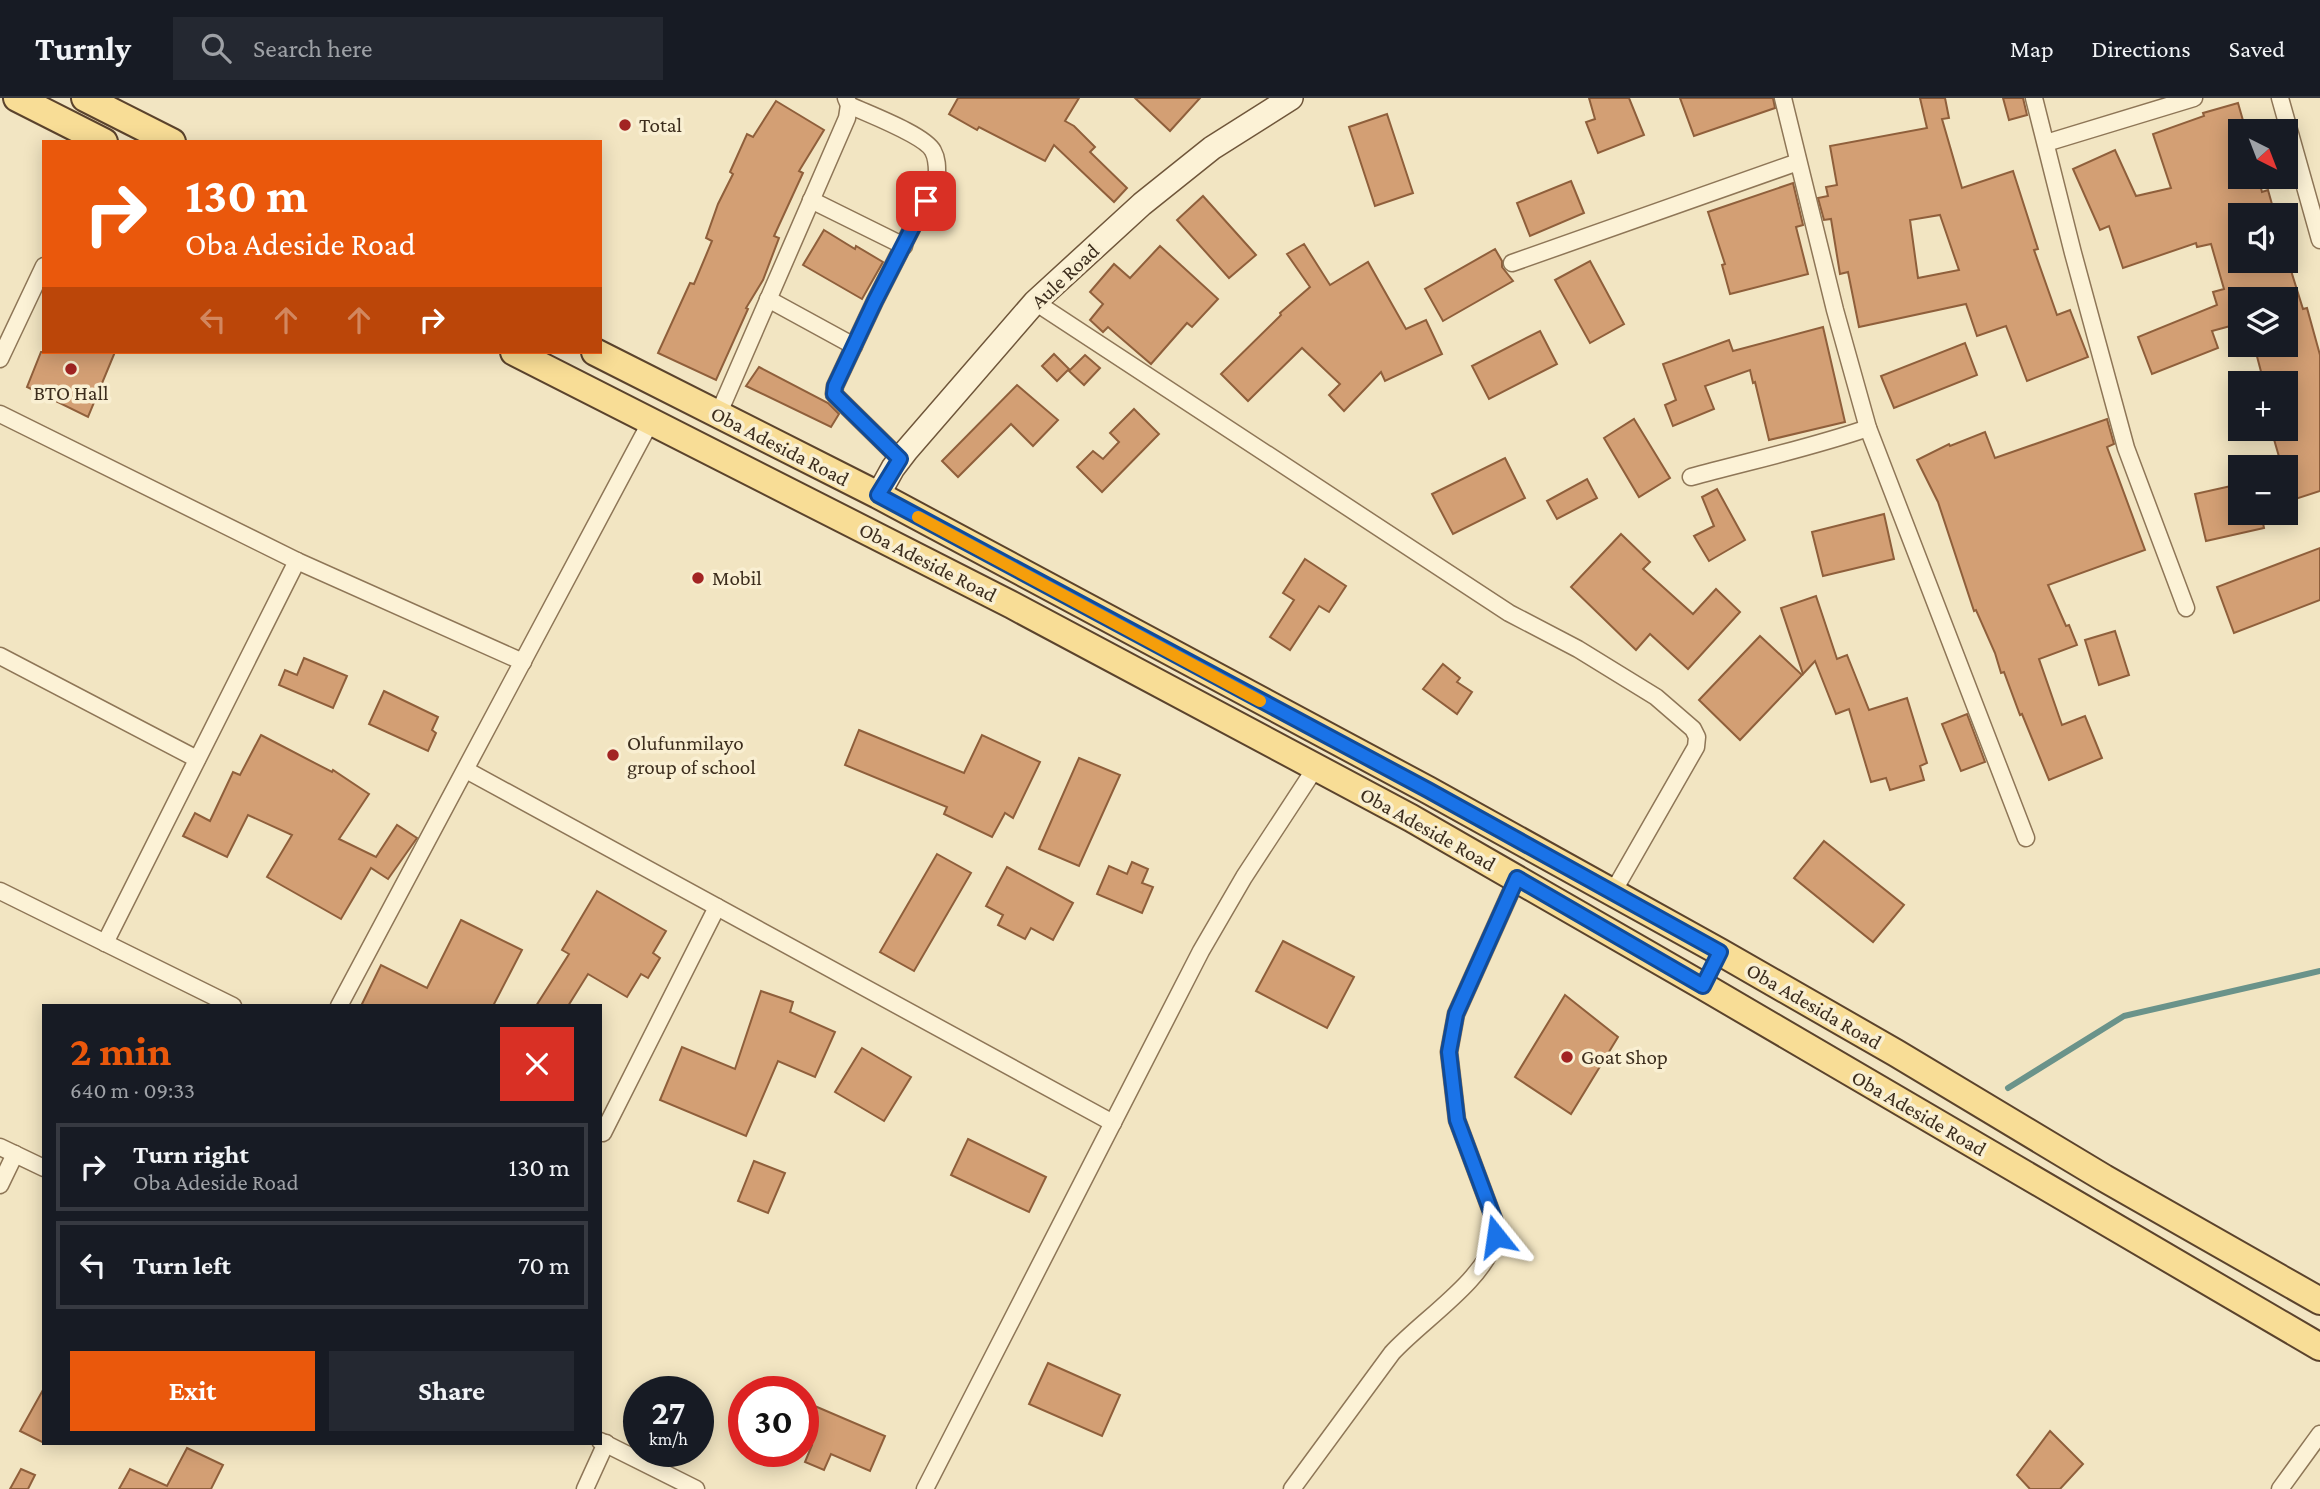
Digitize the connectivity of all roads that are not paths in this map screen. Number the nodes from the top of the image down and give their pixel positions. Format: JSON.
{"nodes":[{"id":1,"x":17,"y":98,"type":"edge"},
{"id":2,"x":85,"y":98,"type":"edge"},
{"id":3,"x":1291,"y":98,"type":"edge"},
{"id":4,"x":1783,"y":98,"type":"edge"},
{"id":5,"x":2034,"y":98,"type":"edge"},
{"id":6,"x":2194,"y":98,"type":"edge"},
{"id":7,"x":2280,"y":98,"type":"edge"},
{"id":8,"x":847,"y":102,"type":"edge"},
{"id":9,"x":101,"y":140,"type":"edge"},
{"id":10,"x":168,"y":140,"type":"edge"},
{"id":11,"x":2046,"y":143,"type":"junction"},
{"id":12,"x":1798,"y":162,"type":"junction"},
{"id":13,"x":811,"y":200,"type":"junction"},
{"id":14,"x":2320,"y":240,"type":"edge"},
{"id":15,"x":904,"y":246,"type":"junction"},
{"id":16,"x":1511,"y":263,"type":"dead end"},
{"id":17,"x":42,"y":270,"type":"edge"},
{"id":18,"x":768,"y":299,"type":"junction"},
{"id":19,"x":1035,"y":302,"type":"junction"},
{"id":20,"x":854,"y":346,"type":"junction"},
{"id":21,"x":518,"y":354,"type":"edge"},
{"id":22,"x":599,"y":354,"type":"edge"},
{"id":23,"x":0,"y":359,"type":"edge"},
{"id":24,"x":0,"y":414,"type":"edge"},
{"id":25,"x":718,"y":415,"type":"junction"},
{"id":26,"x":652,"y":421,"type":"junction"},
{"id":27,"x":1868,"y":428,"type":"junction"},
{"id":28,"x":900,"y":459,"type":"junction"},
{"id":29,"x":1690,"y":477,"type":"dead end"},
{"id":30,"x":878,"y":495,"type":"junction"},
{"id":31,"x":297,"y":561,"type":"junction"},
{"id":32,"x":2186,"y":608,"type":"dead end"},
{"id":33,"x":0,"y":656,"type":"edge"},
{"id":34,"x":523,"y":662,"type":"junction"},
{"id":35,"x":197,"y":758,"type":"junction"},
{"id":36,"x":1316,"y":767,"type":"junction"},
{"id":37,"x":466,"y":770,"type":"junction"},
{"id":38,"x":2026,"y":838,"type":"dead end"},
{"id":39,"x":1517,"y":878,"type":"junction"},
{"id":40,"x":0,"y":891,"type":"edge"},
{"id":41,"x":1613,"y":892,"type":"junction"},
{"id":42,"x":717,"y":906,"type":"junction"},
{"id":43,"x":105,"y":943,"type":"junction"},
{"id":44,"x":1720,"y":952,"type":"junction"},
{"id":45,"x":1703,"y":986,"type":"junction"},
{"id":46,"x":229,"y":1004,"type":"edge"},
{"id":47,"x":340,"y":1004,"type":"edge"},
{"id":48,"x":1112,"y":1123,"type":"junction"},
{"id":49,"x":603,"y":1133,"type":"dead end"},
{"id":50,"x":8,"y":1150,"type":"edge"},
{"id":51,"x":42,"y":1167,"type":"edge"},
{"id":52,"x":0,"y":1185,"type":"edge"},
{"id":53,"x":2320,"y":1301,"type":"edge"},
{"id":54,"x":2320,"y":1347,"type":"edge"},
{"id":55,"x":2320,"y":1434,"type":"edge"},
{"id":56,"x":603,"y":1442,"type":"edge"},
{"id":57,"x":602,"y":1445,"type":"edge"},
{"id":58,"x":585,"y":1489,"type":"edge"},
{"id":59,"x":696,"y":1489,"type":"edge"},
{"id":60,"x":925,"y":1489,"type":"edge"},
{"id":61,"x":1292,"y":1489,"type":"edge"},
{"id":62,"x":2280,"y":1489,"type":"edge"}],
"edges":[{"from":1,"to":9,"type":"main road"},
{"from":2,"to":10,"type":"main road"},
{"from":3,"to":19,"type":"street","name":"Aule Road"},
{"from":4,"to":12,"type":"street"},
{"from":5,"to":11,"type":"street"},
{"from":6,"to":11,"type":"street"},
{"from":7,"to":14,"type":"street"},
{"from":8,"to":13,"type":"street"},
{"from":8,"to":15,"type":"street"},
{"from":11,"to":32,"type":"street"},
{"from":12,"to":16,"type":"street"},
{"from":12,"to":27,"type":"street"},
{"from":13,"to":15,"type":"street"},
{"from":13,"to":18,"type":"street"},
{"from":15,"to":20,"type":"street"},
{"from":17,"to":23,"type":"street"},
{"from":18,"to":20,"type":"street"},
{"from":18,"to":25,"type":"street"},
{"from":19,"to":28,"type":"street","name":"Aule Road"},
{"from":19,"to":41,"type":"street"},
{"from":20,"to":28,"type":"street"},
{"from":21,"to":26,"type":"main road","name":"Oba Adeside Road"},
{"from":22,"to":25,"type":"main road","name":"Oba Adesida Road"},
{"from":24,"to":31,"type":"street"},
{"from":25,"to":30,"type":"main road","name":"Oba Adesida Road"},
{"from":26,"to":34,"type":"street"},
{"from":26,"to":36,"type":"main road","name":"Oba Adeside Road"},
{"from":27,"to":29,"type":"street"},
{"from":27,"to":38,"type":"street"},
{"from":28,"to":30,"type":"street","name":"Aule Road"},
{"from":30,"to":41,"type":"main road","name":"Oba Adesida Road"},
{"from":31,"to":34,"type":"street"},
{"from":31,"to":35,"type":"street"},
{"from":33,"to":35,"type":"street"},
{"from":34,"to":37,"type":"street"},
{"from":35,"to":43,"type":"street"},
{"from":36,"to":39,"type":"main road","name":"Oba Adeside Road"},
{"from":36,"to":48,"type":"street"},
{"from":37,"to":42,"type":"street"},
{"from":37,"to":47,"type":"street"},
{"from":39,"to":45,"type":"main road","name":"Oba Adeside Road"},
{"from":39,"to":61,"type":"street"},
{"from":40,"to":43,"type":"street"},
{"from":41,"to":44,"type":"main road","name":"Oba Adesida Road"},
{"from":42,"to":48,"type":"street"},
{"from":42,"to":49,"type":"street"},
{"from":43,"to":46,"type":"street"},
{"from":44,"to":45,"type":"main road"},
{"from":44,"to":53,"type":"main road","name":"Oba Adesida Road"},
{"from":45,"to":54,"type":"main road","name":"Oba Adeside Road"},
{"from":48,"to":60,"type":"street"},
{"from":50,"to":51,"type":"street"},
{"from":50,"to":52,"type":"street"},
{"from":55,"to":62,"type":"street"},
{"from":56,"to":59,"type":"street"},
{"from":57,"to":58,"type":"street"}]}
